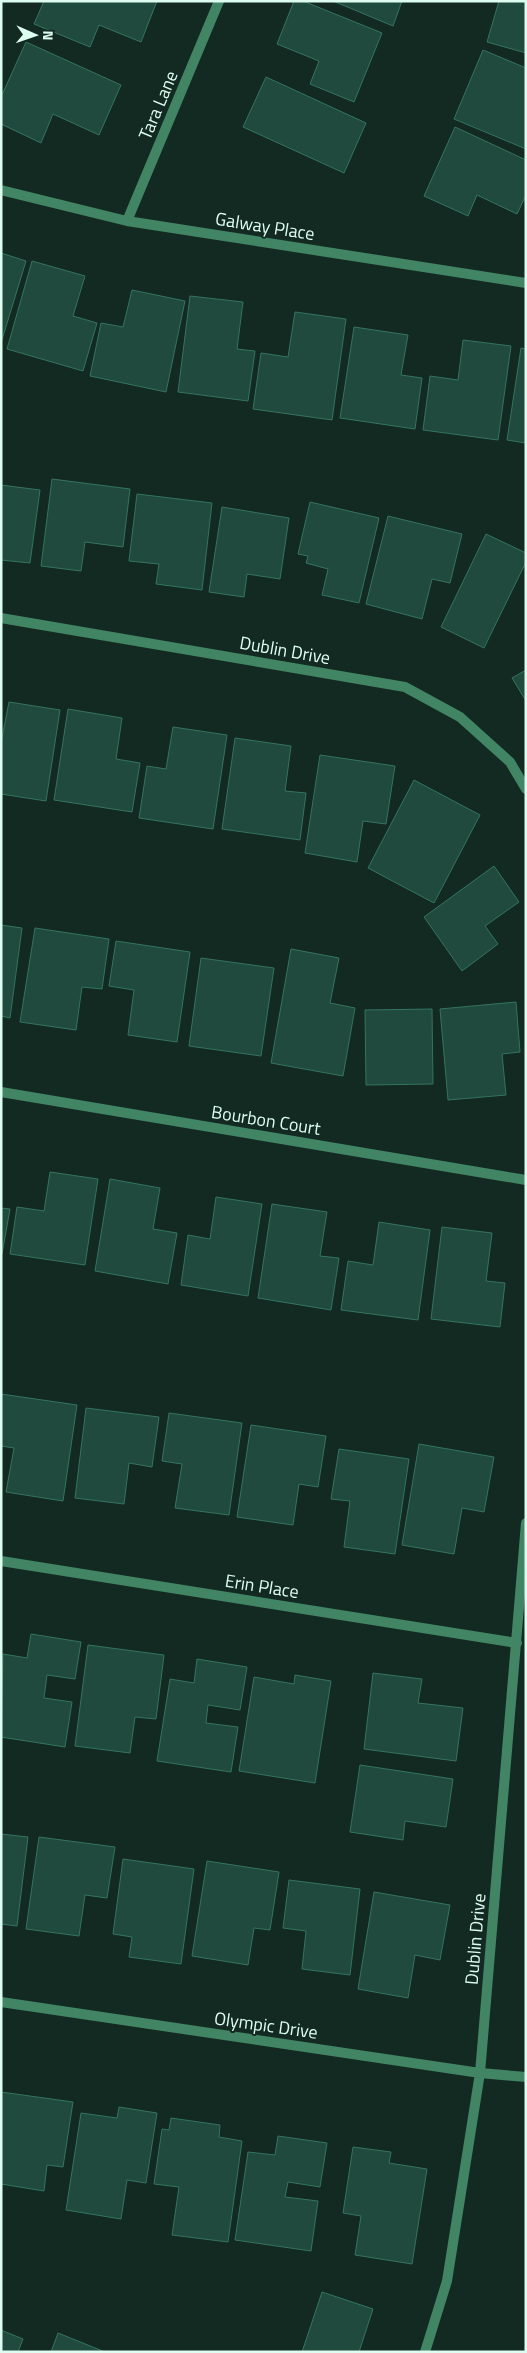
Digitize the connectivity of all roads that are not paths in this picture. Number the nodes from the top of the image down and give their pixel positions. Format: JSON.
{"nodes":[{"id":1,"x":219,"y":1,"type":"edge"},
{"id":2,"x":1,"y":190,"type":"edge"},
{"id":3,"x":127,"y":222,"type":"junction"},
{"id":4,"x":526,"y":283,"type":"edge"},
{"id":5,"x":1,"y":618,"type":"edge"},
{"id":6,"x":526,"y":789,"type":"edge"},
{"id":7,"x":1,"y":1092,"type":"edge"},
{"id":8,"x":526,"y":1180,"type":"edge"},
{"id":9,"x":526,"y":1523,"type":"edge"},
{"id":10,"x":1,"y":1561,"type":"edge"},
{"id":11,"x":517,"y":1643,"type":"junction"},
{"id":12,"x":1,"y":2002,"type":"edge"},
{"id":13,"x":480,"y":2073,"type":"junction"},
{"id":14,"x":526,"y":2077,"type":"edge"},
{"id":15,"x":425,"y":2352,"type":"edge"}],
"edges":[{"from":1,"to":3,"type":"street","name":"Tara Lane"},
{"from":2,"to":3,"type":"street","name":"Galway Place"},
{"from":3,"to":4,"type":"street","name":"Galway Place"},
{"from":5,"to":6,"type":"street","name":"Dublin Drive"},
{"from":7,"to":8,"type":"street","name":"Bourbon Court"},
{"from":9,"to":11,"type":"street","name":"Dublin Drive"},
{"from":10,"to":11,"type":"street","name":"Erin Place"},
{"from":11,"to":13,"type":"street","name":"Dublin Drive"},
{"from":12,"to":13,"type":"street","name":"Olympic Drive"},
{"from":13,"to":14,"type":"street","name":"Olympic Drive"},
{"from":13,"to":15,"type":"street","name":"Dublin Drive"}]}
